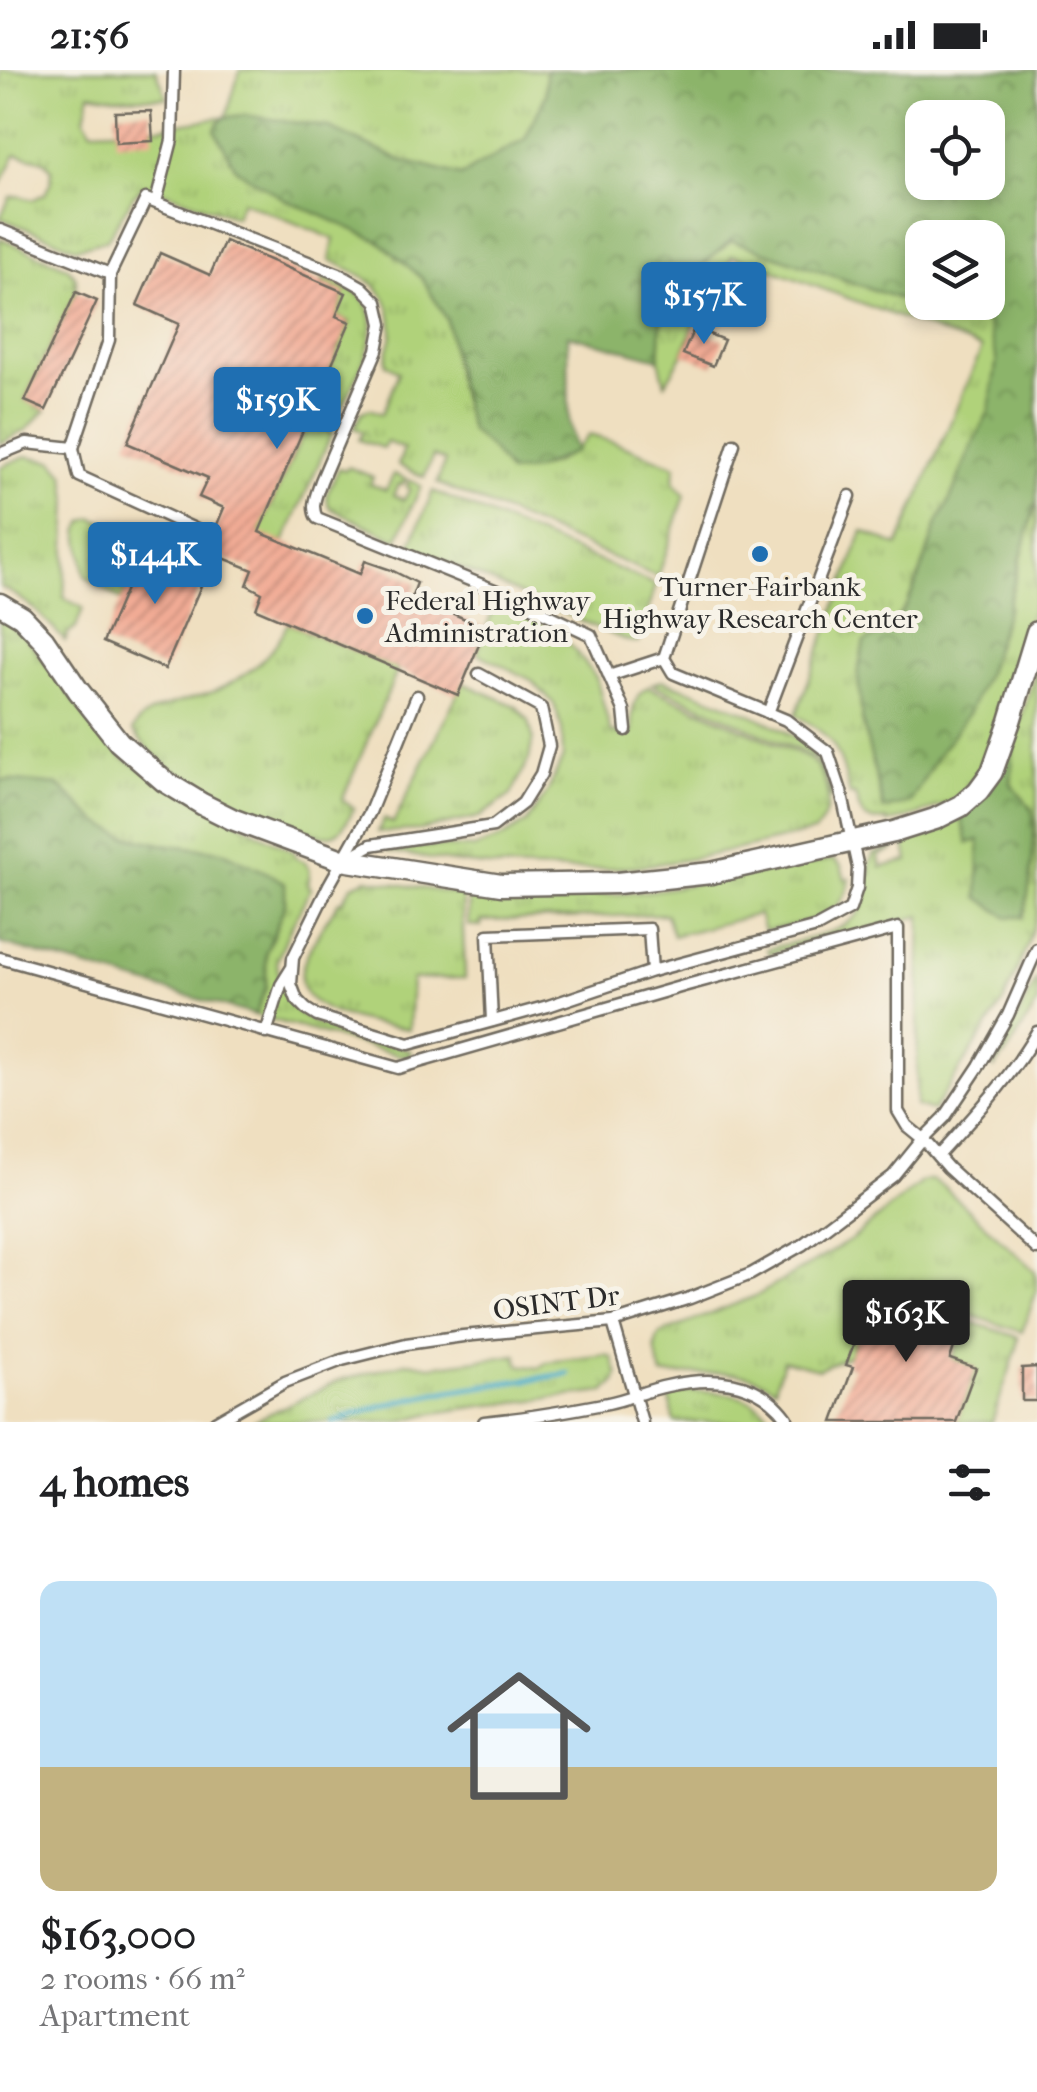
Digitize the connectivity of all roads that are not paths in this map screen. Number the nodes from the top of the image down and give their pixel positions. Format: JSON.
{"nodes":[{"id":1,"x":174,"y":70,"type":"edge"},
{"id":2,"x":156,"y":202,"type":"junction"},
{"id":3,"x":0,"y":230,"type":"edge"},
{"id":4,"x":110,"y":274,"type":"junction"},
{"id":5,"x":734,"y":444,"type":"dead end"},
{"id":6,"x":73,"y":448,"type":"junction"},
{"id":7,"x":0,"y":454,"type":"edge"},
{"id":8,"x":850,"y":496,"type":"dead end"},
{"id":9,"x":197,"y":530,"type":"dead end"},
{"id":10,"x":0,"y":604,"type":"edge"},
{"id":11,"x":1037,"y":632,"type":"edge"},
{"id":12,"x":664,"y":658,"type":"junction"},
{"id":13,"x":479,"y":674,"type":"dead end"},
{"id":14,"x":609,"y":676,"type":"junction"},
{"id":15,"x":417,"y":696,"type":"dead end"},
{"id":16,"x":768,"y":712,"type":"junction"},
{"id":17,"x":626,"y":730,"type":"dead end"},
{"id":18,"x":852,"y":841,"type":"junction"},
{"id":19,"x":342,"y":860,"type":"junction"},
{"id":20,"x":1037,"y":949,"type":"edge"},
{"id":21,"x":0,"y":958,"type":"edge"},
{"id":22,"x":292,"y":968,"type":"junction"},
{"id":23,"x":652,"y":971,"type":"junction"},
{"id":24,"x":492,"y":1021,"type":"junction"},
{"id":25,"x":1037,"y":1032,"type":"edge"},
{"id":26,"x":266,"y":1033,"type":"junction"},
{"id":27,"x":923,"y":1139,"type":"junction"},
{"id":28,"x":938,"y":1156,"type":"junction"},
{"id":29,"x":1037,"y":1249,"type":"edge"},
{"id":30,"x":613,"y":1322,"type":"junction"},
{"id":31,"x":635,"y":1397,"type":"junction"},
{"id":32,"x":586,"y":1407,"type":"junction"},
{"id":33,"x":787,"y":1418,"type":"dead end"},
{"id":34,"x":215,"y":1422,"type":"edge"},
{"id":35,"x":484,"y":1422,"type":"edge"},
{"id":36,"x":590,"y":1422,"type":"edge"},
{"id":37,"x":642,"y":1422,"type":"edge"}],
"edges":[{"from":1,"to":2,"type":"lane"},
{"from":2,"to":4,"type":"lane"},
{"from":2,"to":14,"type":"lane"},
{"from":3,"to":4,"type":"lane"},
{"from":4,"to":6,"type":"lane"},
{"from":5,"to":12,"type":"lane"},
{"from":6,"to":7,"type":"lane"},
{"from":6,"to":9,"type":"lane"},
{"from":8,"to":16,"type":"lane"},
{"from":10,"to":19,"type":"street"},
{"from":11,"to":18,"type":"street"},
{"from":12,"to":14,"type":"lane"},
{"from":12,"to":16,"type":"lane"},
{"from":13,"to":19,"type":"lane"},
{"from":14,"to":17,"type":"lane"},
{"from":15,"to":19,"type":"lane"},
{"from":16,"to":18,"type":"lane"},
{"from":18,"to":19,"type":"street"},
{"from":18,"to":23,"type":"lane"},
{"from":19,"to":22,"type":"lane"},
{"from":20,"to":27,"type":"lane","name":"OSINT Dr"},
{"from":21,"to":26,"type":"lane"},
{"from":22,"to":24,"type":"lane"},
{"from":22,"to":26,"type":"lane"},
{"from":23,"to":24,"type":"lane"},
{"from":23,"to":24,"type":"lane"},
{"from":25,"to":28,"type":"lane"},
{"from":26,"to":27,"type":"lane"},
{"from":27,"to":28,"type":"lane"},
{"from":27,"to":30,"type":"lane","name":"OSINT Dr"},
{"from":28,"to":29,"type":"lane"},
{"from":30,"to":31,"type":"lane"},
{"from":30,"to":34,"type":"lane","name":"OSINT Dr"},
{"from":31,"to":32,"type":"lane"},
{"from":31,"to":33,"type":"lane"},
{"from":31,"to":37,"type":"lane"},
{"from":32,"to":35,"type":"lane"},
{"from":32,"to":36,"type":"lane"}]}
